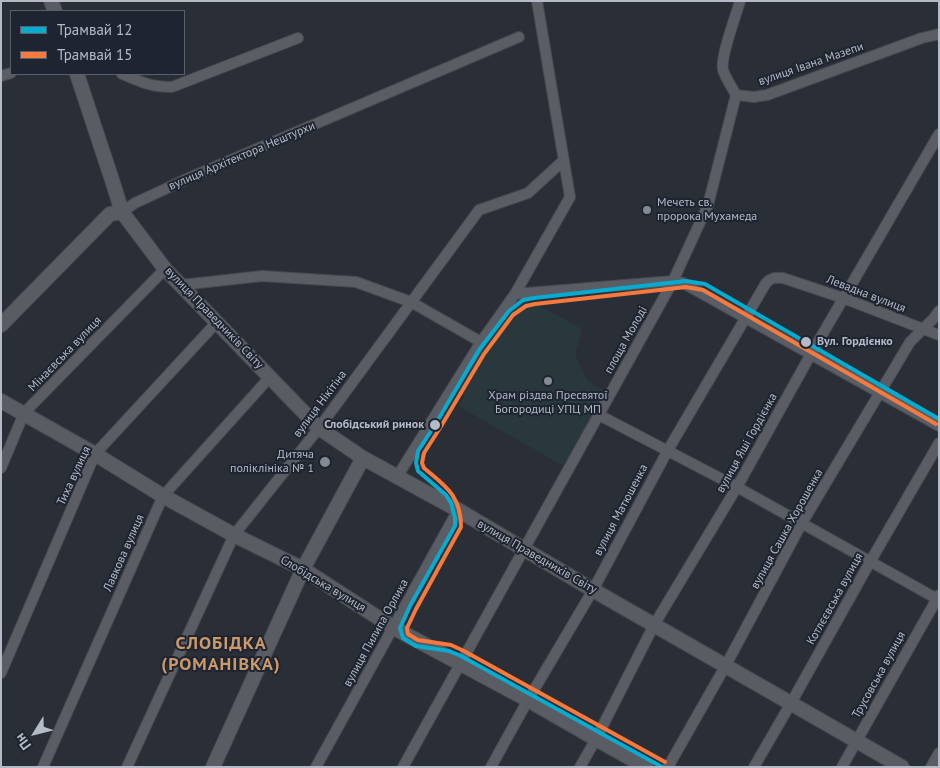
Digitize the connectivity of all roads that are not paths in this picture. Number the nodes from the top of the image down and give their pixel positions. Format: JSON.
{"nodes":[{"id":1,"x":537,"y":1,"type":"edge"},
{"id":2,"x":740,"y":1,"type":"edge"},
{"id":3,"x":939,"y":34,"type":"edge"},
{"id":4,"x":519,"y":37,"type":"dead end"},
{"id":5,"x":298,"y":38,"type":"dead end"},
{"id":6,"x":77,"y":75,"type":"edge"},
{"id":7,"x":124,"y":75,"type":"edge"},
{"id":8,"x":736,"y":95,"type":"junction"},
{"id":9,"x":939,"y":134,"type":"edge"},
{"id":10,"x":564,"y":160,"type":"junction"},
{"id":11,"x":122,"y":212,"type":"junction"},
{"id":12,"x":165,"y":269,"type":"junction"},
{"id":13,"x":783,"y":278,"type":"joint"},
{"id":14,"x":673,"y":281,"type":"junction"},
{"id":15,"x":181,"y":286,"type":"junction"},
{"id":16,"x":515,"y":294,"type":"junction"},
{"id":17,"x":843,"y":298,"type":"junction"},
{"id":18,"x":412,"y":302,"type":"junction"},
{"id":19,"x":939,"y":311,"type":"edge"},
{"id":20,"x":745,"y":316,"type":"junction"},
{"id":21,"x":217,"y":322,"type":"junction"},
{"id":22,"x":1,"y":325,"type":"edge"},
{"id":23,"x":922,"y":330,"type":"junction"},
{"id":24,"x":939,"y":335,"type":"edge"},
{"id":25,"x":482,"y":342,"type":"junction"},
{"id":26,"x":811,"y":354,"type":"junction"},
{"id":27,"x":270,"y":377,"type":"junction"},
{"id":28,"x":880,"y":393,"type":"junction"},
{"id":29,"x":1,"y":401,"type":"edge"},
{"id":30,"x":24,"y":413,"type":"junction"},
{"id":31,"x":599,"y":414,"type":"junction"},
{"id":32,"x":939,"y":426,"type":"edge"},
{"id":33,"x":319,"y":428,"type":"junction"},
{"id":34,"x":939,"y":443,"type":"edge"},
{"id":35,"x":668,"y":450,"type":"junction"},
{"id":36,"x":95,"y":454,"type":"junction"},
{"id":37,"x":363,"y":458,"type":"junction"},
{"id":38,"x":1,"y":468,"type":"edge"},
{"id":39,"x":397,"y":477,"type":"junction"},
{"id":40,"x":737,"y":487,"type":"junction"},
{"id":41,"x":163,"y":496,"type":"junction"},
{"id":42,"x":458,"y":510,"type":"junction"},
{"id":43,"x":802,"y":523,"type":"junction"},
{"id":44,"x":234,"y":535,"type":"junction"},
{"id":45,"x":524,"y":550,"type":"junction"},
{"id":46,"x":870,"y":562,"type":"junction"},
{"id":47,"x":303,"y":569,"type":"junction"},
{"id":48,"x":593,"y":590,"type":"junction"},
{"id":49,"x":938,"y":598,"type":"edge"},
{"id":50,"x":654,"y":625,"type":"junction"},
{"id":51,"x":394,"y":628,"type":"junction"},
{"id":52,"x":460,"y":664,"type":"junction"},
{"id":53,"x":726,"y":665,"type":"junction"},
{"id":54,"x":1,"y":672,"type":"edge"},
{"id":55,"x":528,"y":700,"type":"junction"},
{"id":56,"x":791,"y":703,"type":"junction"},
{"id":57,"x":596,"y":739,"type":"junction"},
{"id":58,"x":857,"y":740,"type":"junction"},
{"id":59,"x":939,"y":753,"type":"edge"},
{"id":60,"x":42,"y":767,"type":"edge"},
{"id":61,"x":127,"y":767,"type":"edge"},
{"id":62,"x":213,"y":767,"type":"edge"},
{"id":63,"x":316,"y":767,"type":"edge"},
{"id":64,"x":403,"y":767,"type":"edge"},
{"id":65,"x":491,"y":767,"type":"edge"},
{"id":66,"x":580,"y":767,"type":"edge"},
{"id":67,"x":646,"y":767,"type":"edge"},
{"id":68,"x":668,"y":767,"type":"edge"},
{"id":69,"x":754,"y":767,"type":"edge"},
{"id":70,"x":842,"y":767,"type":"edge"},
{"id":71,"x":902,"y":767,"type":"edge"},
{"id":72,"x":931,"y":767,"type":"edge"}],
"edges":[{"from":1,"to":10,"type":"street"},
{"from":2,"to":8,"type":"street"},
{"from":3,"to":8,"type":"street","name":"вулиця Івана Мазепи"},
{"from":4,"to":11,"type":"street","name":"вулиця Архітектора Нештурхи"},
{"from":5,"to":7,"type":"street"},
{"from":6,"to":11,"type":"main road","name":"вулиця Праведників Світу"},
{"from":8,"to":14,"type":"street"},
{"from":9,"to":17,"type":"street","name":"вулиця Яші Гордієнка"},
{"from":10,"to":16,"type":"street"},
{"from":10,"to":18,"type":"street","name":"вулиця Нікітіна"},
{"from":11,"to":12,"type":"main road","name":"вулиця Праведників Світу"},
{"from":11,"to":22,"type":"main road","name":"вулиця Архітектора Нештурхи"},
{"from":12,"to":15,"type":"main road","name":"вулиця Праведників Світу"},
{"from":12,"to":30,"type":"street","name":"Мінаєвська вулиця"},
{"from":13,"to":17,"type":"street","name":"Левадна вулиця"},
{"from":13,"to":20,"type":"street","name":"вулиця Матюшенка"},
{"from":14,"to":16,"type":"street"},
{"from":14,"to":20,"type":"street"},
{"from":14,"to":31,"type":"street","name":"площа Молоді"},
{"from":15,"to":18,"type":"street"},
{"from":15,"to":21,"type":"main road","name":"вулиця Праведників Світу"},
{"from":16,"to":25,"type":"street"},
{"from":17,"to":23,"type":"street","name":"Левадна вулиця"},
{"from":17,"to":26,"type":"street","name":"вулиця Яші Гордієнка"},
{"from":18,"to":25,"type":"street"},
{"from":18,"to":33,"type":"street","name":"вулиця Нікітіна"},
{"from":19,"to":23,"type":"street","name":"вулиця Сашка Хорошенка"},
{"from":20,"to":26,"type":"street"},
{"from":20,"to":35,"type":"street","name":"вулиця Матюшенка"},
{"from":21,"to":27,"type":"main road","name":"вулиця Праведників Світу"},
{"from":21,"to":36,"type":"street","name":"Тиха вулиця"},
{"from":23,"to":24,"type":"street","name":"Левадна вулиця"},
{"from":23,"to":28,"type":"street","name":"вулиця Сашка Хорошенка"},
{"from":25,"to":39,"type":"street"},
{"from":26,"to":28,"type":"street"},
{"from":26,"to":40,"type":"street","name":"вулиця Яші Гордієнка"},
{"from":27,"to":33,"type":"main road","name":"вулиця Праведників Світу"},
{"from":27,"to":41,"type":"street","name":"Лавкова вулиця"},
{"from":28,"to":32,"type":"street"},
{"from":28,"to":43,"type":"street","name":"вулиця Сашка Хорошенка"},
{"from":29,"to":30,"type":"main road","name":"Слобідська вулиця"},
{"from":30,"to":36,"type":"main road","name":"Слобідська вулиця"},
{"from":30,"to":38,"type":"street","name":"Мінаєвська вулиця"},
{"from":31,"to":35,"type":"street"},
{"from":31,"to":45,"type":"street","name":"площа Молоді"},
{"from":33,"to":37,"type":"main road","name":"вулиця Праведників Світу"},
{"from":33,"to":44,"type":"street","name":"вулиця Нікітіна"},
{"from":34,"to":46,"type":"street","name":"Котлєєвська вулиця"},
{"from":35,"to":40,"type":"street"},
{"from":35,"to":48,"type":"street","name":"вулиця Матюшенка"},
{"from":36,"to":41,"type":"main road","name":"Слобідська вулиця"},
{"from":36,"to":54,"type":"street","name":"Тиха вулиця"},
{"from":37,"to":39,"type":"main road","name":"вулиця Праведників Світу"},
{"from":37,"to":47,"type":"main road"},
{"from":39,"to":42,"type":"main road","name":"вулиця Праведників Світу"},
{"from":40,"to":43,"type":"street"},
{"from":40,"to":50,"type":"street","name":"вулиця Яші Гордієнка"},
{"from":41,"to":44,"type":"main road","name":"Слобідська вулиця"},
{"from":41,"to":60,"type":"street","name":"Лавкова вулиця"},
{"from":42,"to":45,"type":"main road","name":"вулиця Праведників Світу"},
{"from":42,"to":51,"type":"street","name":"вулиця Пилипа Орлика"},
{"from":43,"to":46,"type":"street"},
{"from":43,"to":53,"type":"street","name":"вулиця Сашка Хорошенка"},
{"from":44,"to":47,"type":"main road","name":"Слобідська вулиця"},
{"from":44,"to":61,"type":"street","name":"вулиця Нікітіна"},
{"from":45,"to":48,"type":"main road","name":"вулиця Праведників Світу"},
{"from":45,"to":52,"type":"street"},
{"from":46,"to":49,"type":"street"},
{"from":46,"to":56,"type":"street","name":"Котлєєвська вулиця"},
{"from":47,"to":51,"type":"main road","name":"Слобідська вулиця"},
{"from":47,"to":62,"type":"main road"},
{"from":48,"to":50,"type":"main road","name":"вулиця Праведників Світу"},
{"from":48,"to":55,"type":"street","name":"вулиця Матюшенка"},
{"from":49,"to":58,"type":"street","name":"Трусовська вулиця"},
{"from":50,"to":53,"type":"main road","name":"вулиця Праведників Світу"},
{"from":50,"to":57,"type":"street","name":"вулиця Яші Гордієнка"},
{"from":51,"to":52,"type":"main road","name":"Слобідська вулиця"},
{"from":51,"to":63,"type":"street","name":"вулиця Пилипа Орлика"},
{"from":52,"to":55,"type":"main road","name":"Слобідська вулиця"},
{"from":52,"to":64,"type":"street"},
{"from":53,"to":56,"type":"main road","name":"вулиця Праведників Світу"},
{"from":53,"to":68,"type":"street","name":"вулиця Сашка Хорошенка"},
{"from":55,"to":57,"type":"main road","name":"Слобідська вулиця"},
{"from":55,"to":65,"type":"street","name":"вулиця Матюшенка"},
{"from":56,"to":58,"type":"main road","name":"вулиця Праведників Світу"},
{"from":56,"to":69,"type":"street","name":"Котлєєвська вулиця"},
{"from":57,"to":66,"type":"street","name":"вулиця Яші Гордієнка"},
{"from":57,"to":67,"type":"main road","name":"Слобідська вулиця"},
{"from":58,"to":70,"type":"street","name":"Трусовська вулиця"},
{"from":58,"to":71,"type":"main road","name":"вулиця Праведників Світу"},
{"from":59,"to":72,"type":"street"}]}
